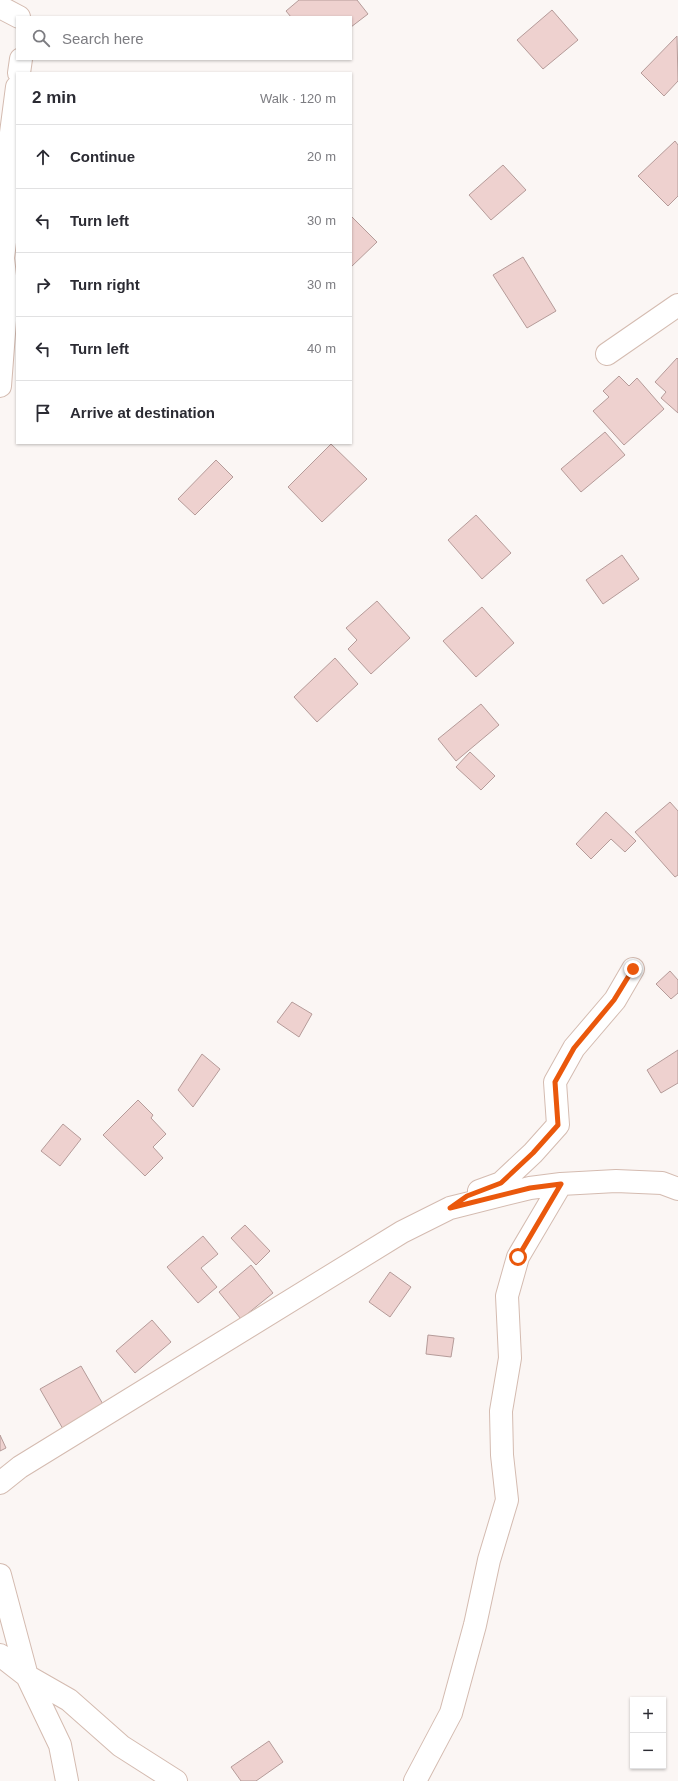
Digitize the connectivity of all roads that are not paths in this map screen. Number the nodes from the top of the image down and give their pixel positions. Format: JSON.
{"nodes":[{"id":1,"x":0,"y":7,"type":"edge"},
{"id":2,"x":17,"y":16,"type":"edge"},
{"id":3,"x":21,"y":60,"type":"edge"},
{"id":4,"x":19,"y":72,"type":"edge"},
{"id":5,"x":16,"y":95,"type":"edge"},
{"id":6,"x":678,"y":305,"type":"edge"},
{"id":7,"x":607,"y":354,"type":"dead end"},
{"id":8,"x":0,"y":386,"type":"edge"},
{"id":9,"x":633,"y":969,"type":"dead end"},
{"id":10,"x":561,"y":1184,"type":"junction"},
{"id":11,"x":678,"y":1189,"type":"edge"},
{"id":12,"x":450,"y":1208,"type":"junction"},
{"id":13,"x":0,"y":1483,"type":"edge"},
{"id":14,"x":0,"y":1575,"type":"edge"},
{"id":15,"x":0,"y":1655,"type":"edge"},
{"id":16,"x":27,"y":1676,"type":"junction"},
{"id":17,"x":67,"y":1781,"type":"edge"},
{"id":18,"x":176,"y":1781,"type":"edge"},
{"id":19,"x":415,"y":1781,"type":"edge"}],
"edges":[{"from":1,"to":2,"type":"street"},
{"from":3,"to":4,"type":"street"},
{"from":5,"to":8,"type":"street"},
{"from":6,"to":7,"type":"street"},
{"from":9,"to":12,"type":"street"},
{"from":10,"to":11,"type":"street"},
{"from":10,"to":12,"type":"street"},
{"from":10,"to":19,"type":"street"},
{"from":12,"to":13,"type":"street"},
{"from":14,"to":16,"type":"street"},
{"from":15,"to":16,"type":"street"},
{"from":16,"to":17,"type":"street"},
{"from":16,"to":18,"type":"street"}]}
